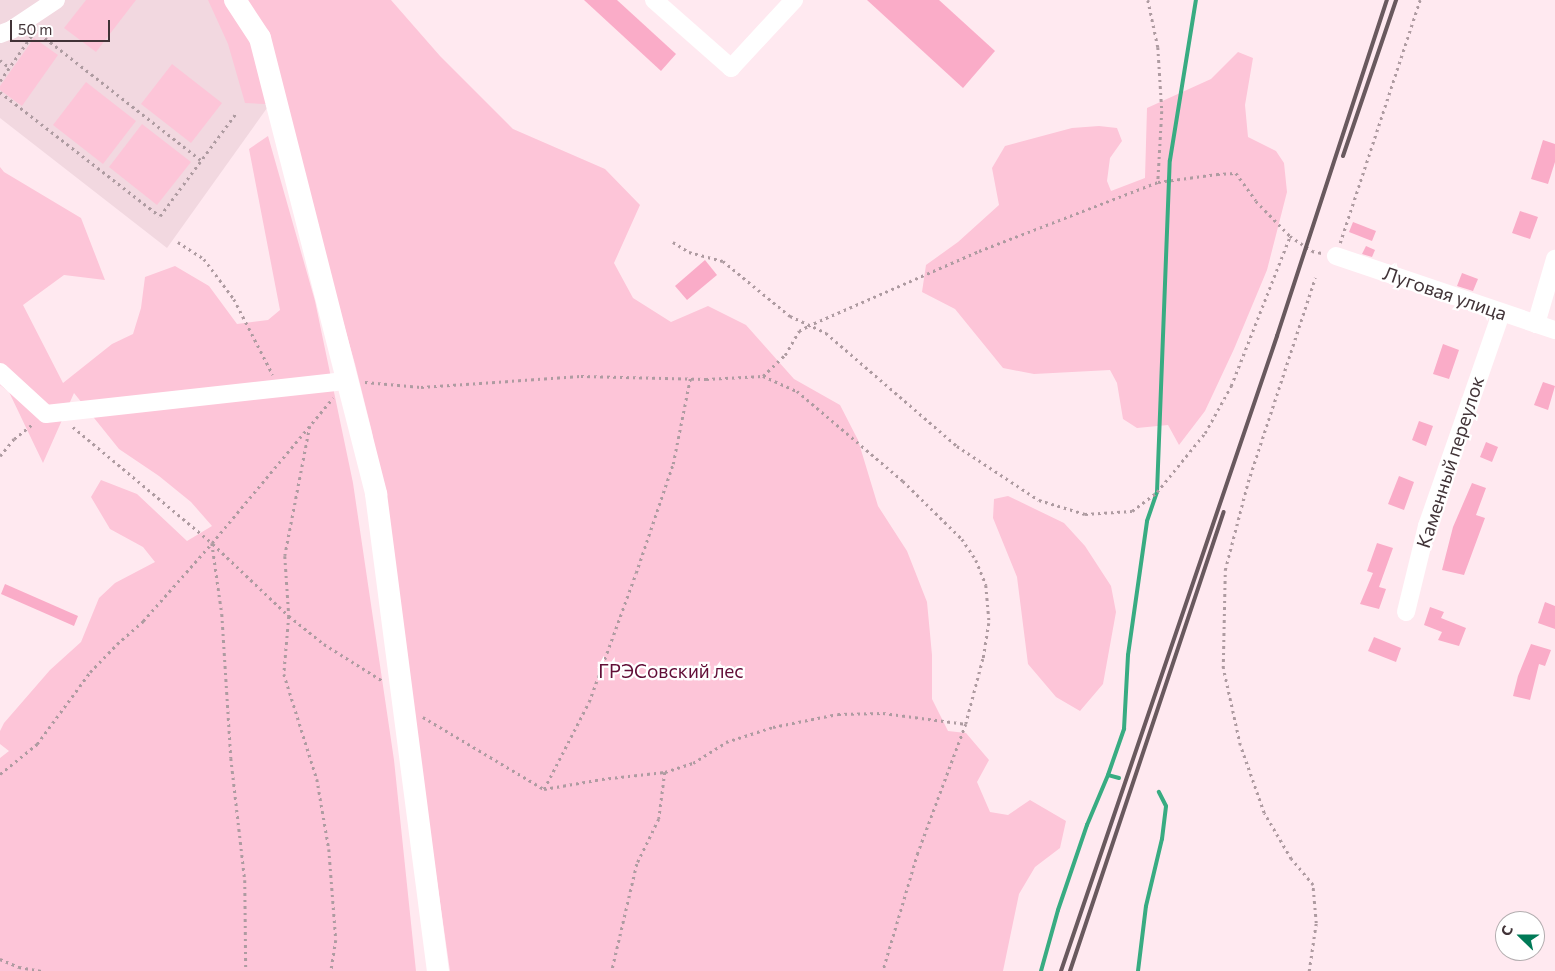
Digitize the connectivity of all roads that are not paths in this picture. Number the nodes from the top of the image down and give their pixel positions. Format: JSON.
{"nodes":[{"id":1,"x":56,"y":0,"type":"edge"},
{"id":2,"x":235,"y":0,"type":"edge"},
{"id":3,"x":654,"y":0,"type":"edge"},
{"id":4,"x":794,"y":0,"type":"edge"},
{"id":5,"x":0,"y":34,"type":"edge"},
{"id":6,"x":1336,"y":256,"type":"road end"},
{"id":7,"x":1555,"y":259,"type":"edge"},
{"id":8,"x":1500,"y":313,"type":"junction"},
{"id":9,"x":1536,"y":324,"type":"junction"},
{"id":10,"x":1555,"y":330,"type":"edge"},
{"id":11,"x":0,"y":372,"type":"edge"},
{"id":12,"x":347,"y":381,"type":"junction"},
{"id":13,"x":1406,"y":612,"type":"dead end"},
{"id":14,"x":438,"y":971,"type":"edge"}],
"edges":[{"from":1,"to":5,"type":"street"},
{"from":2,"to":12,"type":"main road"},
{"from":3,"to":4,"type":"street"},
{"from":6,"to":8,"type":"street","name":"Луговая улица"},
{"from":7,"to":9,"type":"street"},
{"from":8,"to":9,"type":"street","name":"Луговая улица"},
{"from":8,"to":13,"type":"street","name":"Каменный переулок"},
{"from":9,"to":10,"type":"street","name":"Луговая улица"},
{"from":11,"to":12,"type":"street"},
{"from":12,"to":14,"type":"main road"}]}
